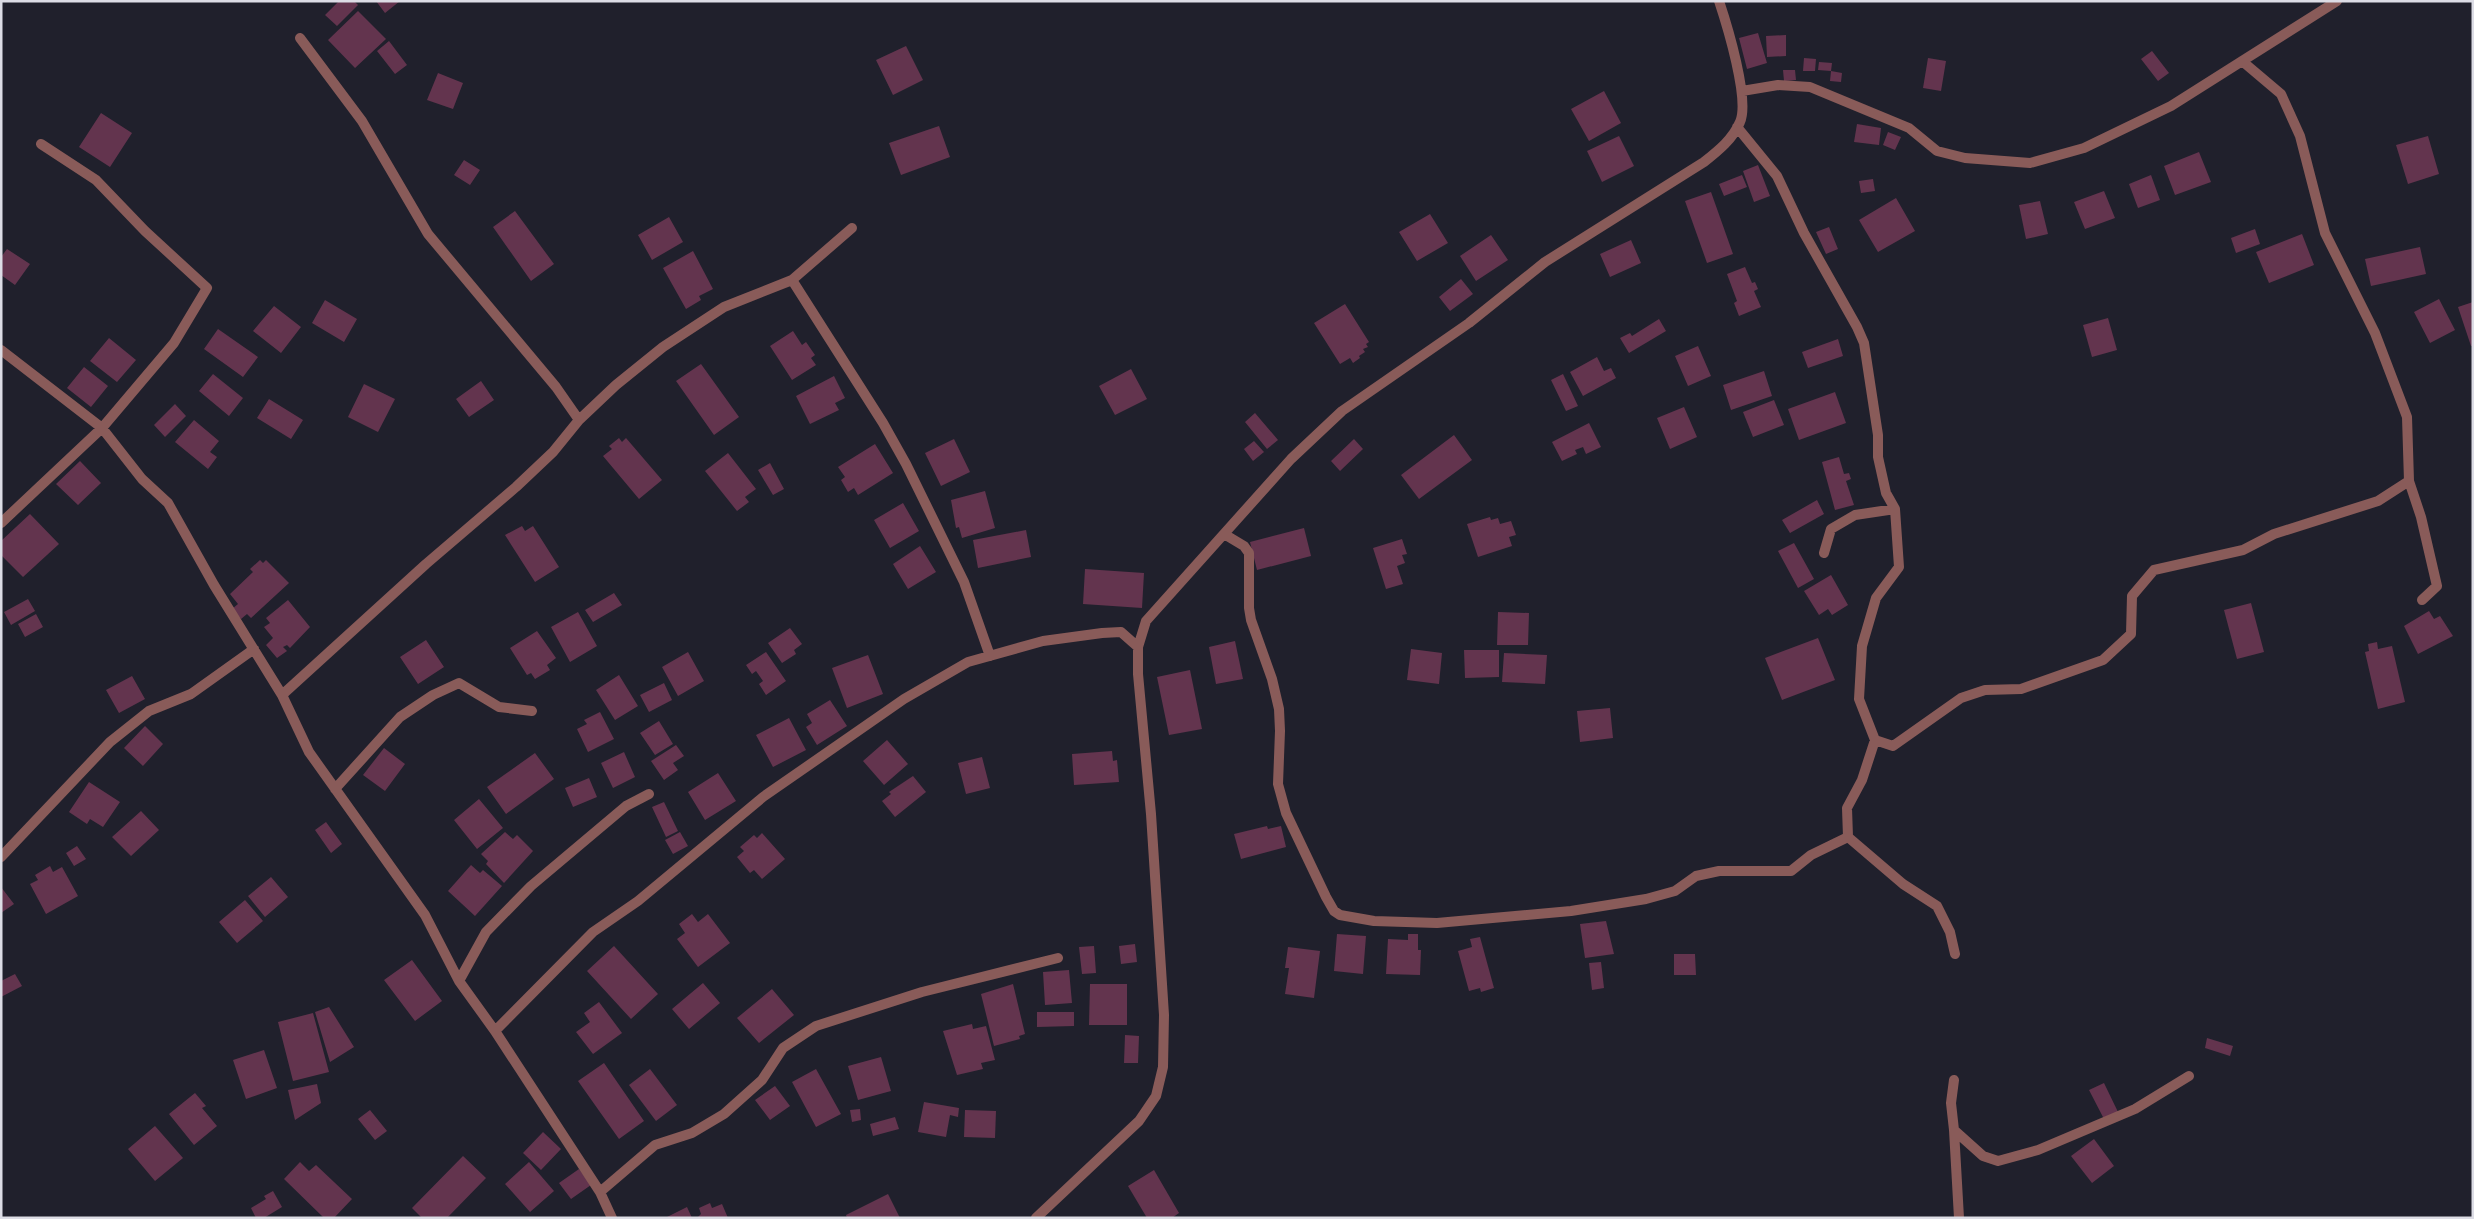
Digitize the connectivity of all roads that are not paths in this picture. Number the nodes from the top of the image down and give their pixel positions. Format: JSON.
{"nodes":[{"id":1,"x":1719,"y":1,"type":"edge"},
{"id":2,"x":2337,"y":1,"type":"edge"},
{"id":3,"x":300,"y":38,"type":"dead end"},
{"id":4,"x":2242,"y":61,"type":"junction"},
{"id":5,"x":1742,"y":91,"type":"junction"},
{"id":6,"x":1736,"y":127,"type":"junction"},
{"id":7,"x":41,"y":144,"type":"dead end"},
{"id":8,"x":852,"y":228,"type":"dead end"},
{"id":9,"x":792,"y":280,"type":"junction"},
{"id":10,"x":1,"y":350,"type":"edge"},
{"id":11,"x":579,"y":420,"type":"junction"},
{"id":12,"x":102,"y":428,"type":"junction"},
{"id":13,"x":2409,"y":481,"type":"junction"},
{"id":14,"x":1894,"y":509,"type":"junction"},
{"id":15,"x":1,"y":523,"type":"edge"},
{"id":16,"x":1224,"y":534,"type":"junction"},
{"id":17,"x":1824,"y":553,"type":"dead end"},
{"id":18,"x":2422,"y":600,"type":"dead end"},
{"id":19,"x":1138,"y":647,"type":"junction"},
{"id":20,"x":254,"y":648,"type":"junction"},
{"id":21,"x":990,"y":656,"type":"junction"},
{"id":22,"x":282,"y":695,"type":"junction"},
{"id":23,"x":532,"y":711,"type":"dead end"},
{"id":24,"x":1875,"y":740,"type":"junction"},
{"id":25,"x":335,"y":789,"type":"junction"},
{"id":26,"x":649,"y":794,"type":"dead end"},
{"id":27,"x":1848,"y":837,"type":"junction"},
{"id":28,"x":1,"y":857,"type":"edge"},
{"id":29,"x":1955,"y":954,"type":"dead end"},
{"id":30,"x":1058,"y":958,"type":"dead end"},
{"id":31,"x":459,"y":981,"type":"junction"},
{"id":32,"x":495,"y":1031,"type":"junction"},
{"id":33,"x":2189,"y":1076,"type":"dead end"},
{"id":34,"x":1954,"y":1080,"type":"dead end"},
{"id":35,"x":1954,"y":1130,"type":"junction"},
{"id":36,"x":600,"y":1192,"type":"junction"},
{"id":37,"x":612,"y":1218,"type":"edge"},
{"id":38,"x":1036,"y":1218,"type":"edge"},
{"id":39,"x":1959,"y":1218,"type":"edge"}],
"edges":[{"from":1,"to":5,"type":"street"},
{"from":2,"to":4,"type":"street"},
{"from":3,"to":11,"type":"street"},
{"from":4,"to":5,"type":"street"},
{"from":4,"to":13,"type":"street"},
{"from":5,"to":6,"type":"street"},
{"from":6,"to":14,"type":"street"},
{"from":6,"to":16,"type":"street"},
{"from":7,"to":12,"type":"street"},
{"from":8,"to":9,"type":"street"},
{"from":9,"to":11,"type":"street"},
{"from":9,"to":21,"type":"street"},
{"from":10,"to":12,"type":"street"},
{"from":11,"to":22,"type":"street"},
{"from":12,"to":15,"type":"street"},
{"from":12,"to":20,"type":"street"},
{"from":13,"to":18,"type":"street"},
{"from":13,"to":24,"type":"street"},
{"from":14,"to":17,"type":"street"},
{"from":14,"to":24,"type":"street"},
{"from":16,"to":19,"type":"street"},
{"from":16,"to":27,"type":"street"},
{"from":19,"to":21,"type":"street"},
{"from":19,"to":38,"type":"street"},
{"from":20,"to":22,"type":"street"},
{"from":20,"to":28,"type":"street"},
{"from":21,"to":32,"type":"street"},
{"from":22,"to":25,"type":"street"},
{"from":23,"to":25,"type":"street"},
{"from":24,"to":27,"type":"street"},
{"from":25,"to":31,"type":"street"},
{"from":26,"to":31,"type":"street"},
{"from":27,"to":29,"type":"street"},
{"from":30,"to":36,"type":"street"},
{"from":31,"to":32,"type":"street"},
{"from":32,"to":36,"type":"street"},
{"from":33,"to":35,"type":"street"},
{"from":34,"to":35,"type":"street"},
{"from":35,"to":39,"type":"street"},
{"from":36,"to":37,"type":"street"}]}
